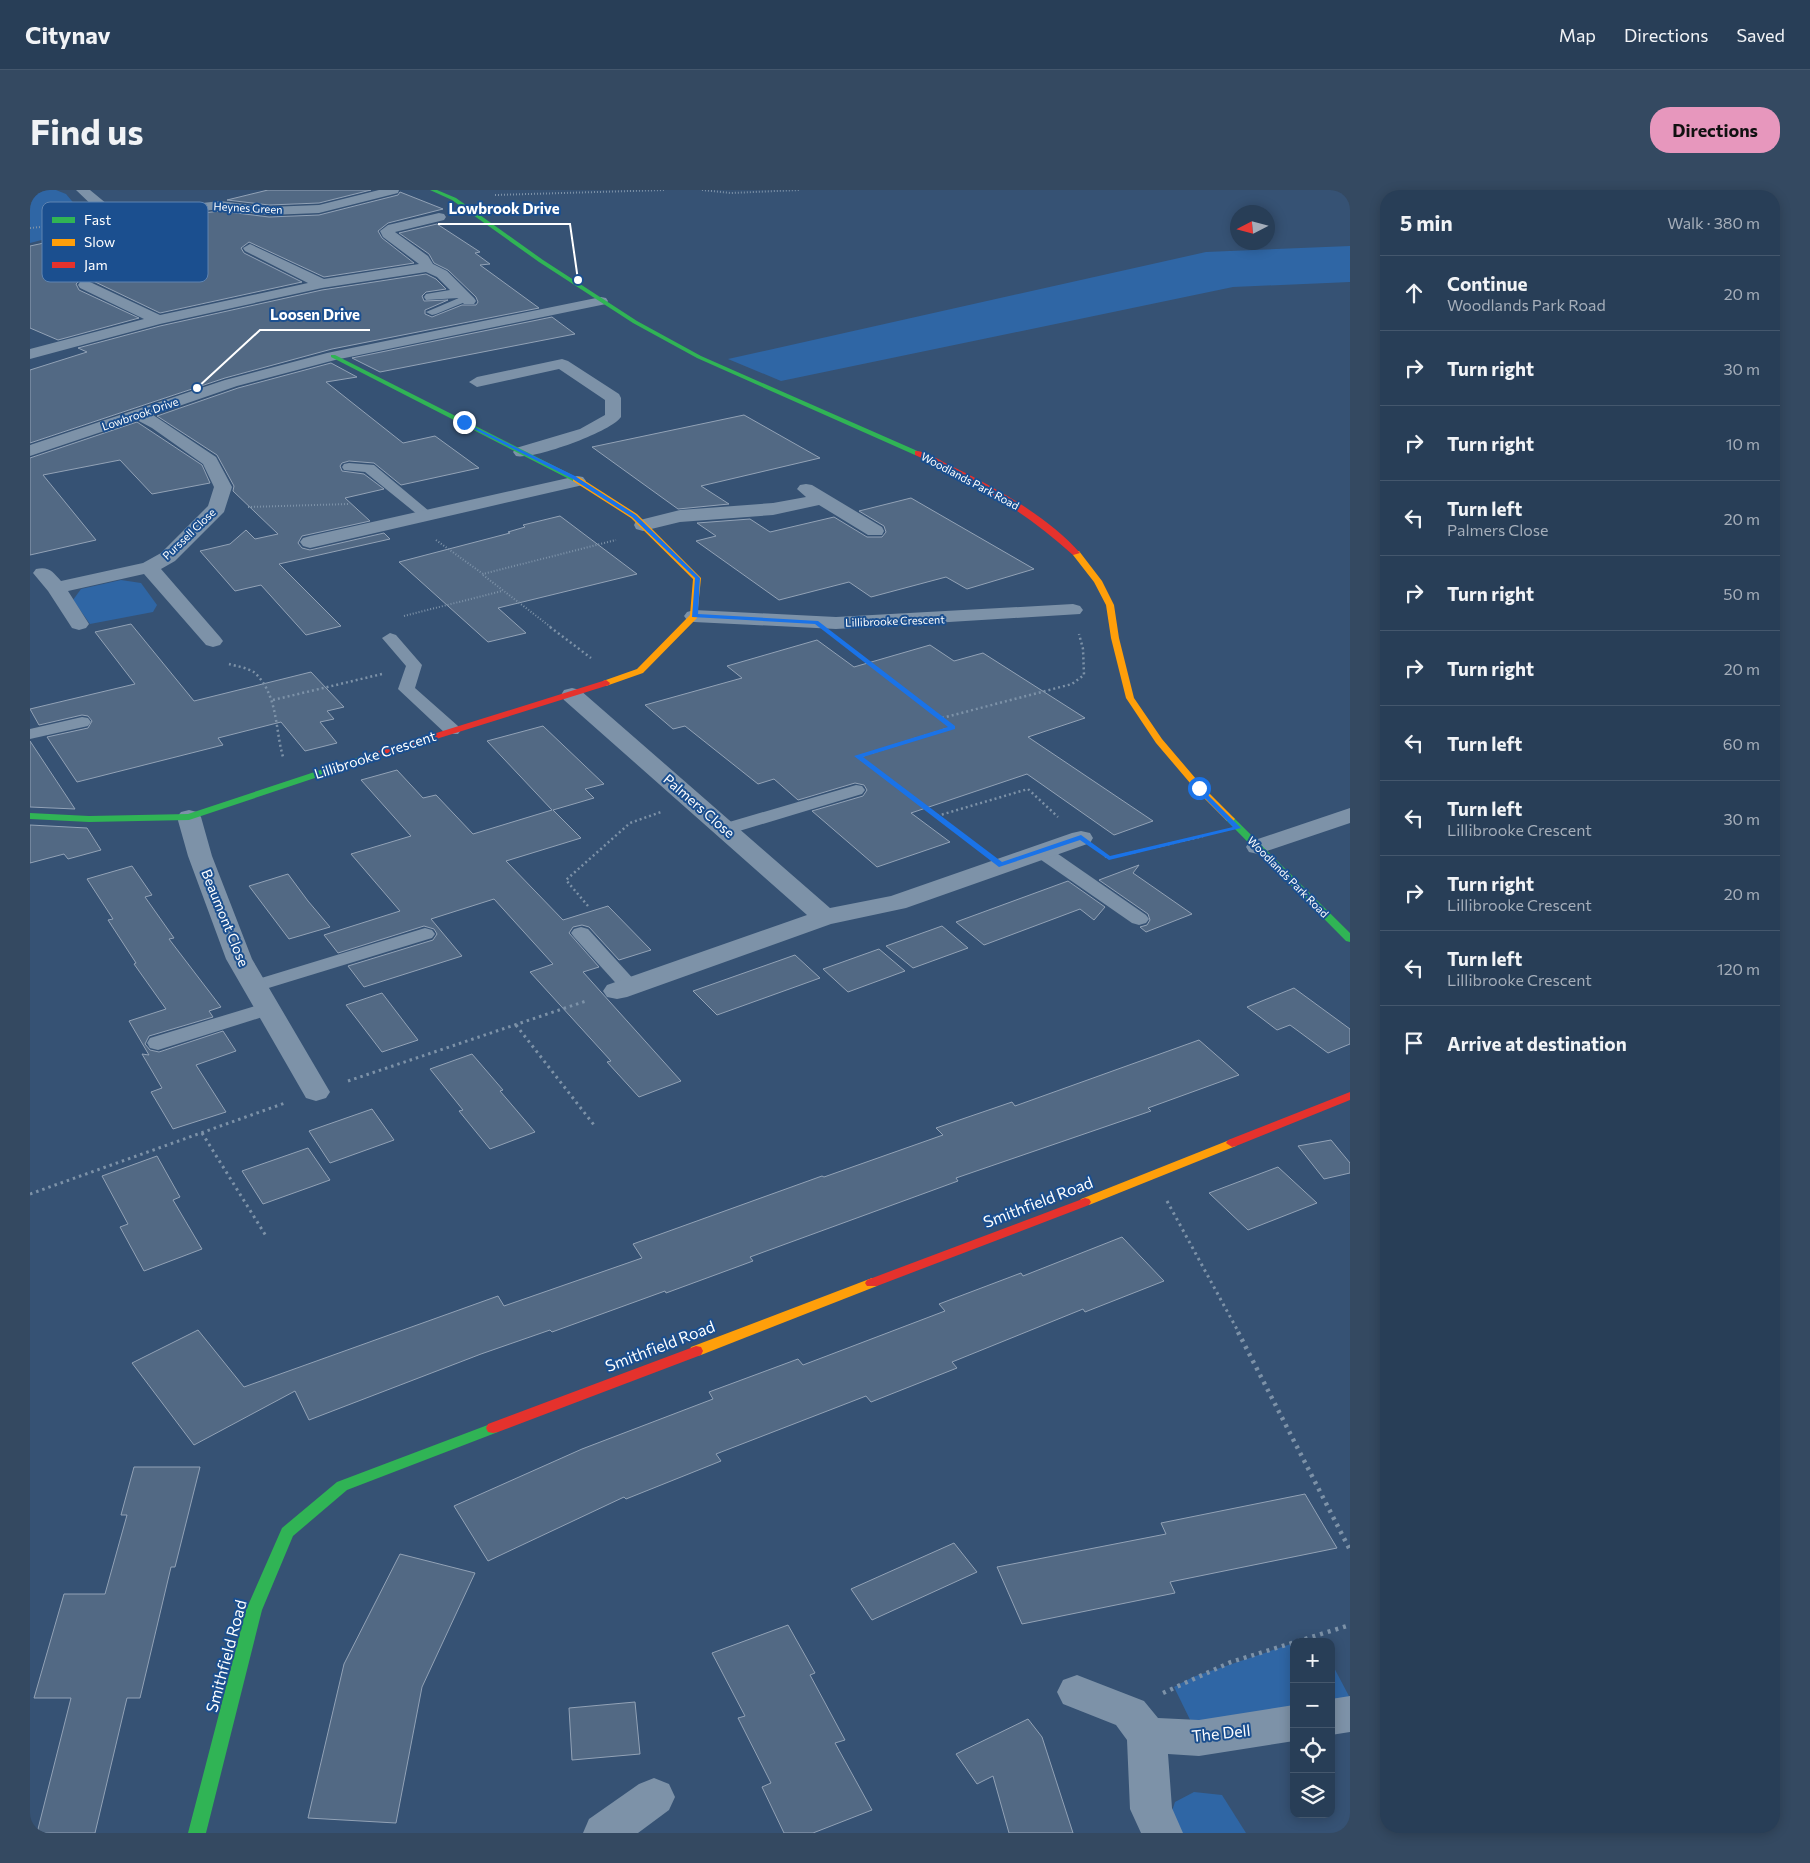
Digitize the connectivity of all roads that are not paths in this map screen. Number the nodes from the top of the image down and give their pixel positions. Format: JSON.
{"nodes":[{"id":1,"x":82,"y":190,"type":"edge"},
{"id":2,"x":393,"y":190,"type":"edge"},
{"id":3,"x":434,"y":190,"type":"edge"},
{"id":4,"x":96,"y":202,"type":"edge"},
{"id":5,"x":208,"y":206,"type":"edge"},
{"id":6,"x":439,"y":217,"type":"dead end"},
{"id":7,"x":249,"y":253,"type":"dead end"},
{"id":8,"x":428,"y":267,"type":"junction"},
{"id":9,"x":322,"y":284,"type":"junction"},
{"id":10,"x":85,"y":285,"type":"dead end"},
{"id":11,"x":601,"y":302,"type":"junction"},
{"id":12,"x":432,"y":304,"type":"dead end"},
{"id":13,"x":158,"y":320,"type":"junction"},
{"id":14,"x":30,"y":354,"type":"edge"},
{"id":15,"x":333,"y":356,"type":"junction"},
{"id":16,"x":478,"y":382,"type":"dead end"},
{"id":17,"x":140,"y":415,"type":"junction"},
{"id":18,"x":30,"y":451,"type":"edge"},
{"id":19,"x":522,"y":452,"type":"junction"},
{"id":20,"x":349,"y":467,"type":"dead end"},
{"id":21,"x":577,"y":481,"type":"junction"},
{"id":22,"x":800,"y":485,"type":"dead end"},
{"id":23,"x":821,"y":499,"type":"junction"},
{"id":24,"x":428,"y":516,"type":"junction"},
{"id":25,"x":646,"y":528,"type":"junction"},
{"id":26,"x":875,"y":531,"type":"dead end"},
{"id":27,"x":310,"y":542,"type":"dead end"},
{"id":28,"x":149,"y":568,"type":"junction"},
{"id":29,"x":43,"y":573,"type":"dead end"},
{"id":30,"x":56,"y":588,"type":"junction"},
{"id":31,"x":1073,"y":610,"type":"road end"},
{"id":32,"x":694,"y":616,"type":"junction"},
{"id":33,"x":1005,"y":616,"type":"junction"},
{"id":34,"x":79,"y":624,"type":"dead end"},
{"id":35,"x":1023,"y":631,"type":"dead end"},
{"id":36,"x":390,"y":638,"type":"road end"},
{"id":37,"x":213,"y":642,"type":"road end"},
{"id":38,"x":572,"y":695,"type":"junction"},
{"id":39,"x":82,"y":722,"type":"dead end"},
{"id":40,"x":452,"y":730,"type":"junction"},
{"id":41,"x":30,"y":734,"type":"edge"},
{"id":42,"x":856,"y":790,"type":"dead end"},
{"id":43,"x":1350,"y":815,"type":"edge"},
{"id":44,"x":30,"y":816,"type":"edge"},
{"id":45,"x":189,"y":817,"type":"junction"},
{"id":46,"x":726,"y":830,"type":"junction"},
{"id":47,"x":1081,"y":838,"type":"road end"},
{"id":48,"x":1258,"y":847,"type":"junction"},
{"id":49,"x":1041,"y":851,"type":"junction"},
{"id":50,"x":825,"y":917,"type":"junction"},
{"id":51,"x":1139,"y":920,"type":"dead end"},
{"id":52,"x":581,"y":933,"type":"dead end"},
{"id":53,"x":425,"y":934,"type":"dead end"},
{"id":54,"x":1350,"y":939,"type":"edge"},
{"id":55,"x":624,"y":989,"type":"joint"},
{"id":56,"x":261,"y":997,"type":"junction"},
{"id":57,"x":158,"y":1043,"type":"dead end"},
{"id":58,"x":316,"y":1092,"type":"road end"},
{"id":59,"x":1350,"y":1096,"type":"edge"},
{"id":60,"x":1077,"y":1692,"type":"dead end"},
{"id":61,"x":1350,"y":1714,"type":"edge"},
{"id":62,"x":1335,"y":1716,"type":"edge"},
{"id":63,"x":1138,"y":1724,"type":"junction"},
{"id":64,"x":1290,"y":1724,"type":"edge"},
{"id":65,"x":654,"y":1797,"type":"dead end"},
{"id":66,"x":197,"y":1833,"type":"edge"},
{"id":67,"x":604,"y":1833,"type":"edge"},
{"id":68,"x":1162,"y":1833,"type":"edge"}],
"edges":[{"from":1,"to":4,"type":"street","name":"Heynes Green"},
{"from":2,"to":5,"type":"street","name":"Heynes Green"},
{"from":3,"to":11,"type":"street","name":"Woodlands Park Road"},
{"from":6,"to":8,"type":"street"},
{"from":7,"to":9,"type":"street"},
{"from":8,"to":9,"type":"street"},
{"from":8,"to":12,"type":"street"},
{"from":9,"to":13,"type":"street"},
{"from":10,"to":13,"type":"street"},
{"from":11,"to":15,"type":"street","name":"Lowbrook Drive"},
{"from":11,"to":48,"type":"street","name":"Woodlands Park Road"},
{"from":13,"to":14,"type":"street"},
{"from":15,"to":17,"type":"street","name":"Lowbrook Drive"},
{"from":15,"to":19,"type":"street"},
{"from":16,"to":19,"type":"street"},
{"from":17,"to":18,"type":"street","name":"Lowbrook Drive"},
{"from":17,"to":28,"type":"street","name":"Purssell Close"},
{"from":19,"to":21,"type":"street"},
{"from":20,"to":24,"type":"lane"},
{"from":21,"to":24,"type":"street"},
{"from":21,"to":25,"type":"street"},
{"from":22,"to":23,"type":"street"},
{"from":23,"to":25,"type":"street"},
{"from":23,"to":26,"type":"street"},
{"from":24,"to":27,"type":"street"},
{"from":25,"to":32,"type":"street"},
{"from":28,"to":30,"type":"street","name":"Purssell Close"},
{"from":28,"to":37,"type":"street","name":"Purssell Close"},
{"from":29,"to":30,"type":"street"},
{"from":30,"to":34,"type":"street"},
{"from":31,"to":33,"type":"street","name":"Lillibrooke Crescent"},
{"from":32,"to":33,"type":"street","name":"Lillibrooke Crescent"},
{"from":32,"to":38,"type":"street","name":"Lillibrooke Crescent"},
{"from":33,"to":35,"type":"street"},
{"from":36,"to":40,"type":"lane"},
{"from":38,"to":40,"type":"street","name":"Lillibrooke Crescent"},
{"from":38,"to":46,"type":"street","name":"Palmers Close"},
{"from":39,"to":41,"type":"lane"},
{"from":40,"to":45,"type":"street","name":"Lillibrooke Crescent"},
{"from":42,"to":46,"type":"lane"},
{"from":43,"to":48,"type":"street"},
{"from":44,"to":45,"type":"street","name":"Lillibrooke Crescent"},
{"from":45,"to":56,"type":"street","name":"Beaumont Close"},
{"from":46,"to":50,"type":"street","name":"Palmers Close"},
{"from":47,"to":49,"type":"street"},
{"from":48,"to":54,"type":"street","name":"Woodlands Park Road"},
{"from":49,"to":50,"type":"street"},
{"from":49,"to":51,"type":"lane"},
{"from":50,"to":55,"type":"street"},
{"from":52,"to":55,"type":"lane"},
{"from":53,"to":56,"type":"lane"},
{"from":56,"to":57,"type":"lane"},
{"from":56,"to":58,"type":"street","name":"Beaumont Close"},
{"from":59,"to":66,"type":"street","name":"Smithfield Road"},
{"from":60,"to":63,"type":"street","name":"The Dell"},
{"from":61,"to":62,"type":"street"},
{"from":63,"to":64,"type":"street","name":"The Dell"},
{"from":63,"to":68,"type":"street"},
{"from":65,"to":67,"type":"street"}]}
